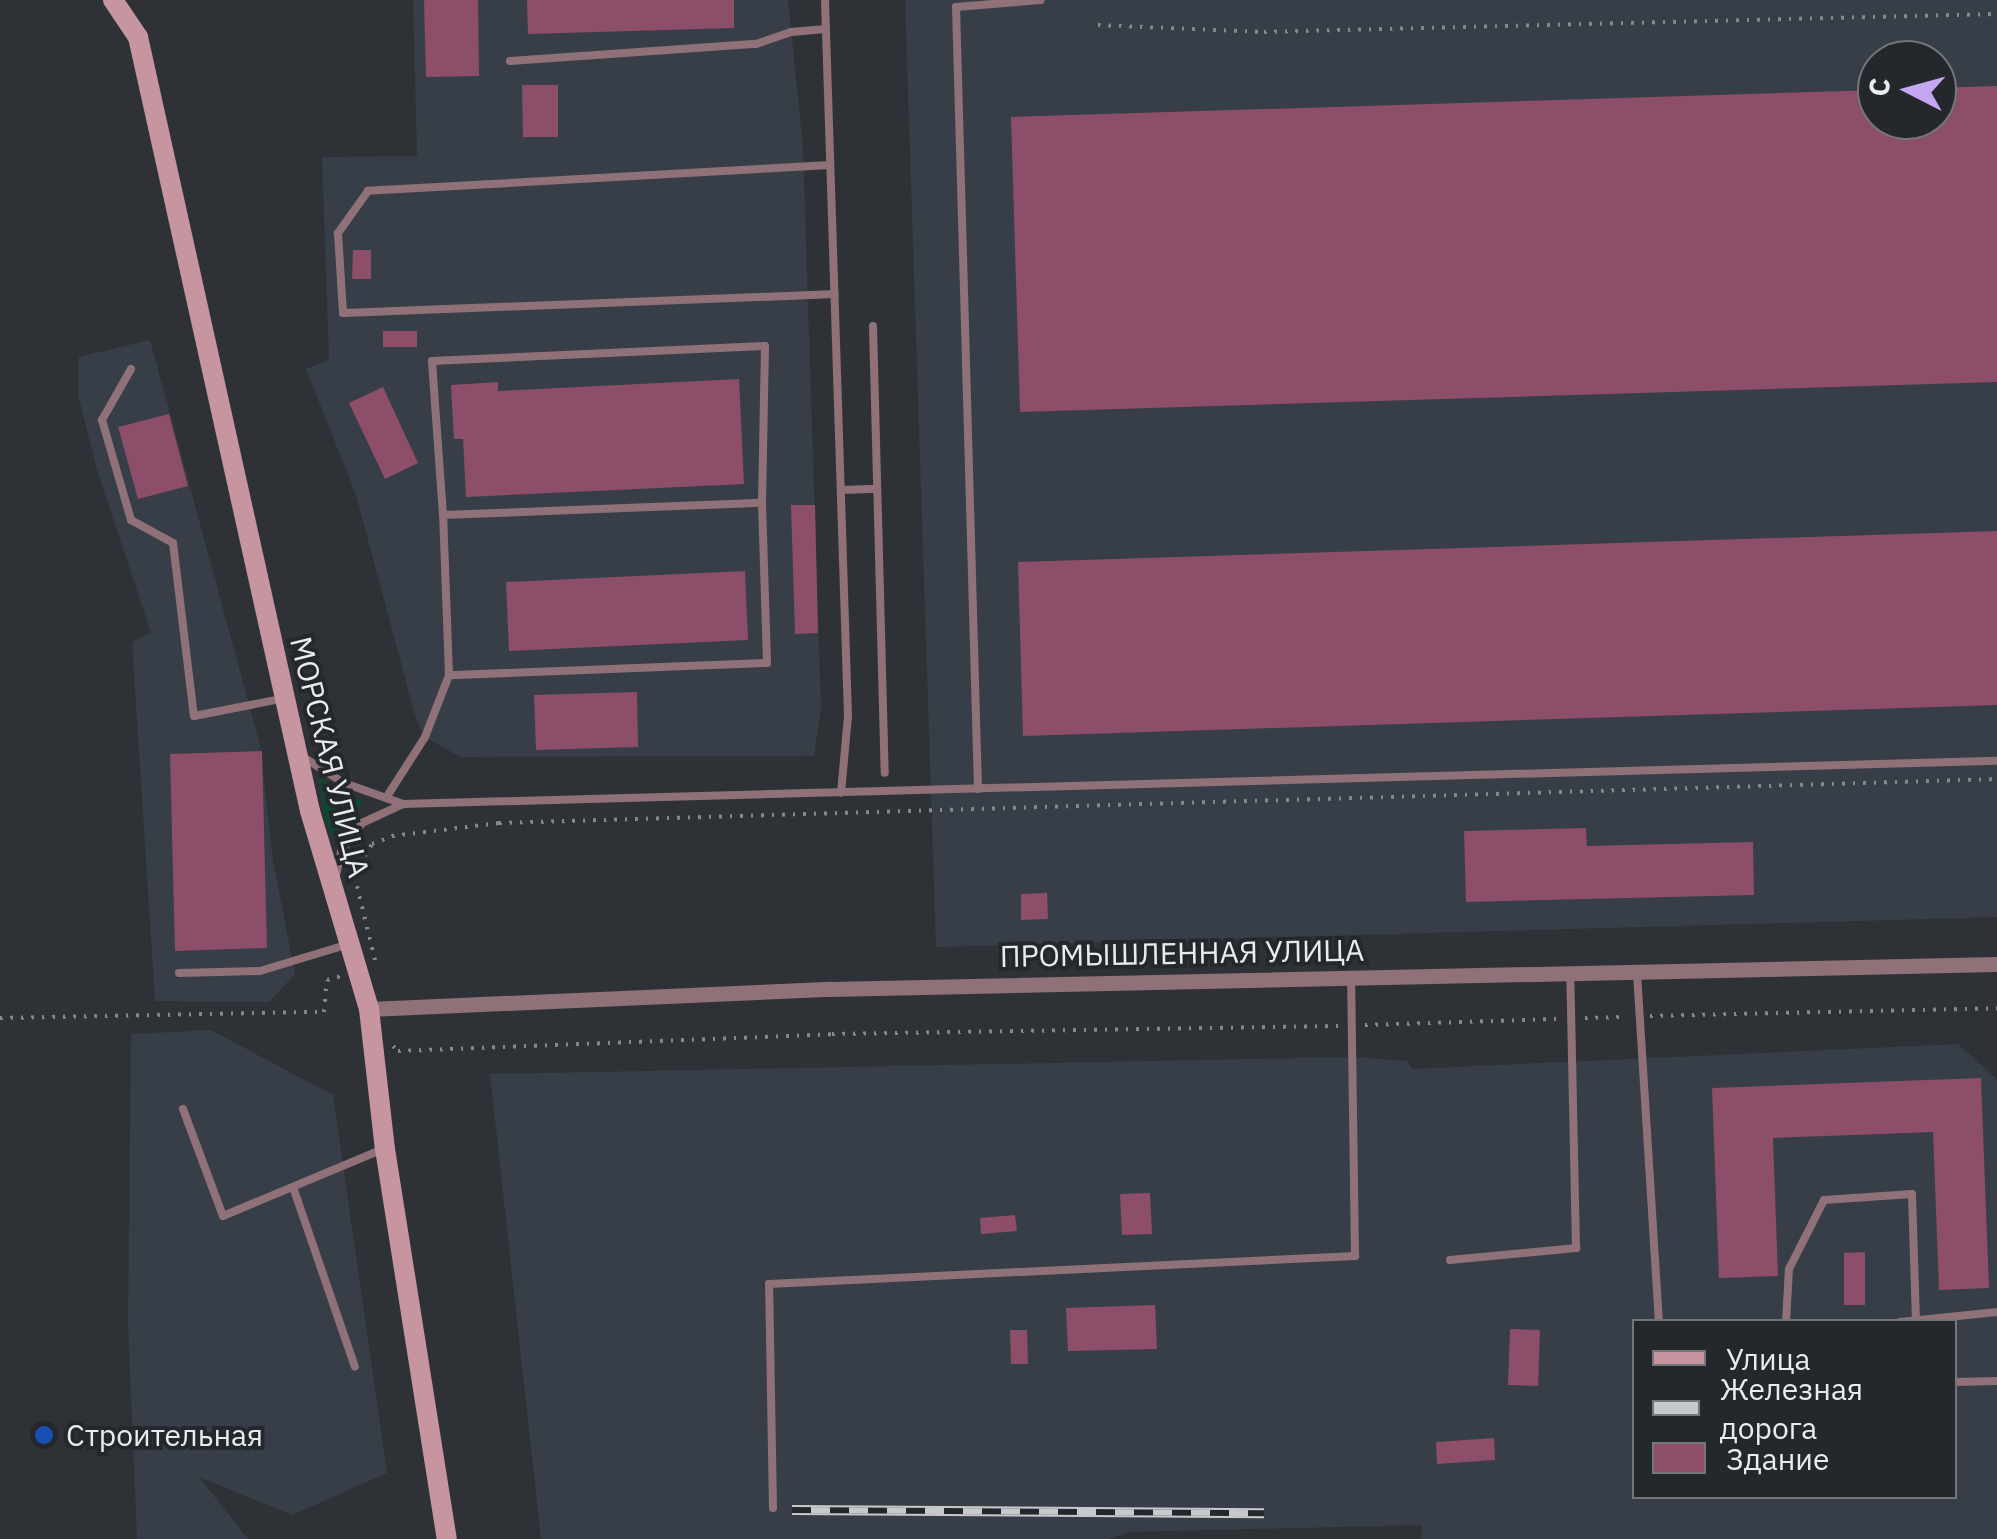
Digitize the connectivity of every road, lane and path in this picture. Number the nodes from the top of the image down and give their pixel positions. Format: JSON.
{"nodes":[{"id":1,"x":112,"y":0,"type":"edge"},
{"id":2,"x":825,"y":0,"type":"edge"},
{"id":3,"x":1041,"y":0,"type":"edge"},
{"id":4,"x":956,"y":4,"type":"edge"},
{"id":5,"x":1997,"y":14,"type":"edge"},
{"id":6,"x":1098,"y":25,"type":"dead end"},
{"id":7,"x":826,"y":29,"type":"junction"},
{"id":8,"x":510,"y":61,"type":"dead end"},
{"id":9,"x":830,"y":165,"type":"junction"},
{"id":10,"x":835,"y":294,"type":"junction"},
{"id":11,"x":872,"y":326,"type":"dead end"},
{"id":12,"x":131,"y":369,"type":"dead end"},
{"id":13,"x":877,"y":489,"type":"junction"},
{"id":14,"x":842,"y":490,"type":"junction"},
{"id":15,"x":762,"y":502,"type":"junction"},
{"id":16,"x":443,"y":515,"type":"junction"},
{"id":17,"x":449,"y":675,"type":"junction"},
{"id":18,"x":285,"y":698,"type":"junction"},
{"id":19,"x":300,"y":755,"type":"junction"},
{"id":20,"x":1997,"y":761,"type":"edge"},
{"id":21,"x":885,"y":773,"type":"dead end"},
{"id":22,"x":1997,"y":779,"type":"edge"},
{"id":23,"x":978,"y":789,"type":"junction"},
{"id":24,"x":841,"y":792,"type":"junction"},
{"id":25,"x":386,"y":798,"type":"junction"},
{"id":26,"x":404,"y":804,"type":"junction"},
{"id":27,"x":333,"y":890,"type":"junction"},
{"id":28,"x":348,"y":944,"type":"junction"},
{"id":29,"x":1997,"y":964,"type":"edge"},
{"id":30,"x":356,"y":970,"type":"junction"},
{"id":31,"x":1570,"y":972,"type":"junction"},
{"id":32,"x":179,"y":973,"type":"dead end"},
{"id":33,"x":1637,"y":973,"type":"junction"},
{"id":34,"x":1351,"y":976,"type":"junction"},
{"id":35,"x":1997,"y":1008,"type":"edge"},
{"id":36,"x":369,"y":1009,"type":"junction"},
{"id":37,"x":1643,"y":1016,"type":"junction"},
{"id":38,"x":0,"y":1018,"type":"edge"},
{"id":39,"x":1571,"y":1019,"type":"junction"},
{"id":40,"x":1351,"y":1026,"type":"junction"},
{"id":41,"x":391,"y":1044,"type":"dead end"},
{"id":42,"x":183,"y":1110,"type":"dead end"},
{"id":43,"x":386,"y":1149,"type":"junction"},
{"id":44,"x":293,"y":1187,"type":"junction"},
{"id":45,"x":1450,"y":1260,"type":"dead end"},
{"id":46,"x":1997,"y":1312,"type":"edge"},
{"id":47,"x":1659,"y":1319,"type":"edge"},
{"id":48,"x":1786,"y":1319,"type":"edge"},
{"id":49,"x":1916,"y":1319,"type":"edge"},
{"id":50,"x":1926,"y":1319,"type":"edge"},
{"id":51,"x":356,"y":1367,"type":"dead end"},
{"id":52,"x":1997,"y":1381,"type":"edge"},
{"id":53,"x":1957,"y":1382,"type":"edge"},
{"id":54,"x":773,"y":1508,"type":"dead end"},
{"id":55,"x":447,"y":1539,"type":"edge"}],
"edges":[{"from":1,"to":18,"type":"street","name":"МОРСКАЯ УЛИЦА"},
{"from":2,"to":7,"type":"lane"},
{"from":3,"to":4,"type":"lane"},
{"from":4,"to":23,"type":"lane"},
{"from":5,"to":6,"type":"path"},
{"from":7,"to":8,"type":"lane"},
{"from":7,"to":9,"type":"lane"},
{"from":9,"to":10,"type":"lane"},
{"from":9,"to":10,"type":"lane"},
{"from":10,"to":14,"type":"lane"},
{"from":11,"to":13,"type":"lane"},
{"from":12,"to":18,"type":"lane"},
{"from":13,"to":14,"type":"lane"},
{"from":13,"to":21,"type":"lane"},
{"from":14,"to":24,"type":"lane"},
{"from":15,"to":16,"type":"lane"},
{"from":15,"to":16,"type":"lane"},
{"from":15,"to":17,"type":"lane"},
{"from":16,"to":17,"type":"lane"},
{"from":17,"to":25,"type":"lane"},
{"from":18,"to":19,"type":"street","name":"МОРСКАЯ УЛИЦА"},
{"from":19,"to":25,"type":"lane"},
{"from":19,"to":27,"type":"street","name":"МОРСКАЯ УЛИЦА"},
{"from":20,"to":23,"type":"lane"},
{"from":22,"to":30,"type":"path"},
{"from":23,"to":24,"type":"lane"},
{"from":24,"to":26,"type":"lane"},
{"from":25,"to":26,"type":"lane"},
{"from":26,"to":27,"type":"lane"},
{"from":27,"to":28,"type":"street","name":"МОРСКАЯ УЛИЦА"},
{"from":28,"to":30,"type":"street","name":"МОРСКАЯ УЛИЦА"},
{"from":28,"to":32,"type":"lane"},
{"from":29,"to":33,"type":"street","name":"ПРОМЫШЛЕННАЯ УЛИЦА"},
{"from":30,"to":36,"type":"street","name":"МОРСКАЯ УЛИЦА"},
{"from":30,"to":38,"type":"path"},
{"from":31,"to":33,"type":"street","name":"ПРОМЫШЛЕННАЯ УЛИЦА"},
{"from":31,"to":34,"type":"street","name":"ПРОМЫШЛЕННАЯ УЛИЦА"},
{"from":31,"to":39,"type":"lane"},
{"from":33,"to":37,"type":"lane"},
{"from":34,"to":36,"type":"street","name":"ПРОМЫШЛЕННАЯ УЛИЦА"},
{"from":34,"to":40,"type":"lane"},
{"from":35,"to":37,"type":"path"},
{"from":36,"to":43,"type":"street","name":"МОРСКАЯ УЛИЦА"},
{"from":37,"to":39,"type":"path"},
{"from":37,"to":47,"type":"lane"},
{"from":39,"to":40,"type":"path"},
{"from":39,"to":45,"type":"lane"},
{"from":40,"to":41,"type":"path"},
{"from":40,"to":54,"type":"lane"},
{"from":42,"to":44,"type":"lane"},
{"from":43,"to":44,"type":"lane"},
{"from":43,"to":55,"type":"street","name":"МОРСКАЯ УЛИЦА"},
{"from":44,"to":51,"type":"lane"},
{"from":46,"to":50,"type":"lane"},
{"from":48,"to":49,"type":"lane"},
{"from":52,"to":53,"type":"lane"}]}
